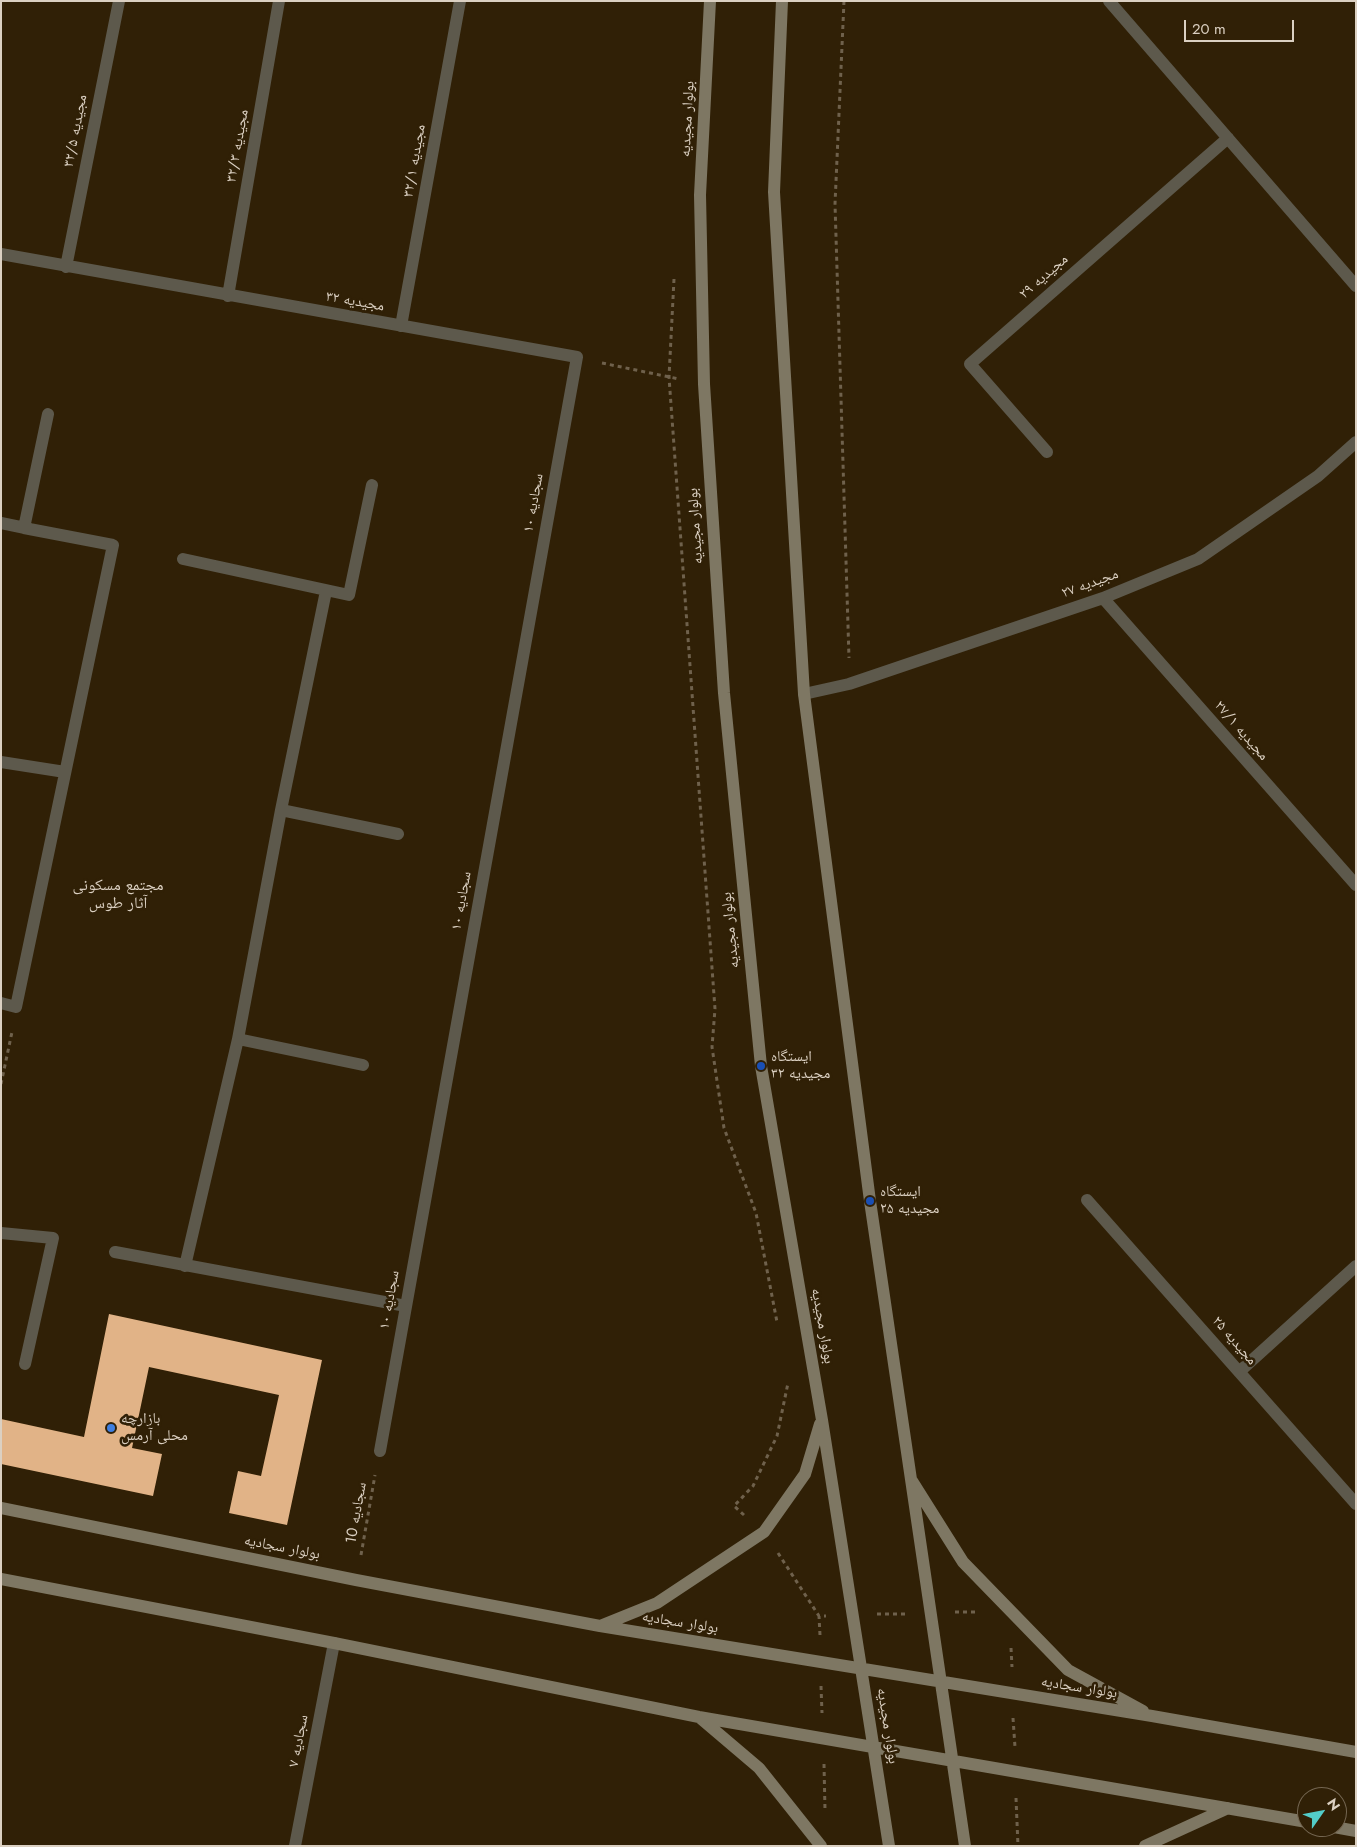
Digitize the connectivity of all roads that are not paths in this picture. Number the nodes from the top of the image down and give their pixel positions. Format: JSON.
{"nodes":[{"id":1,"x":119,"y":1,"type":"edge"},
{"id":2,"x":279,"y":1,"type":"edge"},
{"id":3,"x":460,"y":1,"type":"edge"},
{"id":4,"x":710,"y":1,"type":"edge"},
{"id":5,"x":782,"y":1,"type":"edge"},
{"id":6,"x":1109,"y":1,"type":"edge"},
{"id":7,"x":1228,"y":138,"type":"junction"},
{"id":8,"x":1,"y":254,"type":"edge"},
{"id":9,"x":66,"y":267,"type":"junction"},
{"id":10,"x":1356,"y":286,"type":"edge"},
{"id":11,"x":228,"y":296,"type":"junction"},
{"id":12,"x":401,"y":326,"type":"junction"},
{"id":13,"x":577,"y":358,"type":"joint"},
{"id":14,"x":48,"y":414,"type":"dead end"},
{"id":15,"x":1356,"y":442,"type":"edge"},
{"id":16,"x":1046,"y":452,"type":"dead end"},
{"id":17,"x":372,"y":485,"type":"dead end"},
{"id":18,"x":1,"y":523,"type":"edge"},
{"id":19,"x":67,"y":537,"type":"junction"},
{"id":20,"x":183,"y":559,"type":"dead end"},
{"id":21,"x":326,"y":591,"type":"junction"},
{"id":22,"x":1103,"y":598,"type":"junction"},
{"id":23,"x":804,"y":694,"type":"junction"},
{"id":24,"x":1,"y":762,"type":"edge"},
{"id":25,"x":65,"y":772,"type":"junction"},
{"id":26,"x":282,"y":810,"type":"junction"},
{"id":27,"x":398,"y":834,"type":"dead end"},
{"id":28,"x":1356,"y":885,"type":"edge"},
{"id":29,"x":1,"y":1003,"type":"edge"},
{"id":30,"x":238,"y":1038,"type":"junction"},
{"id":31,"x":363,"y":1065,"type":"dead end"},
{"id":32,"x":1087,"y":1200,"type":"dead end"},
{"id":33,"x":1,"y":1232,"type":"edge"},
{"id":34,"x":115,"y":1252,"type":"dead end"},
{"id":35,"x":185,"y":1266,"type":"junction"},
{"id":36,"x":1356,"y":1266,"type":"edge"},
{"id":37,"x":406,"y":1306,"type":"junction"},
{"id":38,"x":25,"y":1364,"type":"dead end"},
{"id":39,"x":1239,"y":1372,"type":"junction"},
{"id":40,"x":822,"y":1420,"type":"junction"},
{"id":41,"x":380,"y":1451,"type":"road end"},
{"id":42,"x":910,"y":1477,"type":"junction"},
{"id":43,"x":1356,"y":1504,"type":"edge"},
{"id":44,"x":1,"y":1508,"type":"edge"},
{"id":45,"x":1,"y":1579,"type":"edge"},
{"id":46,"x":600,"y":1626,"type":"junction"},
{"id":47,"x":334,"y":1643,"type":"junction"},
{"id":48,"x":862,"y":1669,"type":"junction"},
{"id":49,"x":940,"y":1682,"type":"junction"},
{"id":50,"x":1152,"y":1716,"type":"junction"},
{"id":51,"x":700,"y":1717,"type":"junction"},
{"id":52,"x":874,"y":1748,"type":"junction"},
{"id":53,"x":1356,"y":1752,"type":"edge"},
{"id":54,"x":952,"y":1761,"type":"junction"},
{"id":55,"x":1228,"y":1808,"type":"junction"},
{"id":56,"x":1297,"y":1820,"type":"edge"},
{"id":57,"x":295,"y":1846,"type":"edge"},
{"id":58,"x":821,"y":1846,"type":"edge"},
{"id":59,"x":889,"y":1846,"type":"edge"},
{"id":60,"x":965,"y":1846,"type":"edge"},
{"id":61,"x":1145,"y":1846,"type":"edge"}],
"edges":[{"from":1,"to":9,"type":"street","name":"مجیدیه ۳۲/۵"},
{"from":2,"to":11,"type":"street","name":"مجیدیه ۳۲/۳"},
{"from":3,"to":12,"type":"street","name":"مجیدیه ۳۲/۱"},
{"from":4,"to":40,"type":"main road","name":"بولوار مجیدیه"},
{"from":5,"to":23,"type":"main road"},
{"from":6,"to":7,"type":"street"},
{"from":7,"to":10,"type":"street"},
{"from":7,"to":16,"type":"street","name":"مجیدیه ۲۹"},
{"from":8,"to":9,"type":"street","name":"مجیدیه ۳۲"},
{"from":9,"to":11,"type":"street","name":"مجیدیه ۳۲"},
{"from":11,"to":12,"type":"street","name":"مجیدیه ۳۲"},
{"from":12,"to":13,"type":"street","name":"مجیدیه ۳۲"},
{"from":13,"to":37,"type":"street","name":"سجادیه ۱۰"},
{"from":14,"to":19,"type":"street"},
{"from":15,"to":22,"type":"street","name":"مجیدیه ۲۷"},
{"from":17,"to":21,"type":"street"},
{"from":18,"to":19,"type":"street"},
{"from":19,"to":25,"type":"street"},
{"from":20,"to":21,"type":"street"},
{"from":21,"to":26,"type":"street"},
{"from":22,"to":23,"type":"street","name":"مجیدیه ۲۷"},
{"from":22,"to":28,"type":"street","name":"مجیدیه ۲۷/۱"},
{"from":23,"to":42,"type":"main road"},
{"from":24,"to":25,"type":"street"},
{"from":25,"to":29,"type":"street"},
{"from":26,"to":27,"type":"street"},
{"from":26,"to":30,"type":"street"},
{"from":30,"to":31,"type":"street"},
{"from":30,"to":35,"type":"street"},
{"from":32,"to":39,"type":"street","name":"مجیدیه ۲۵"},
{"from":33,"to":38,"type":"street"},
{"from":34,"to":35,"type":"street"},
{"from":35,"to":37,"type":"street"},
{"from":36,"to":39,"type":"street"},
{"from":37,"to":41,"type":"street","name":"سجادیه ۱۰"},
{"from":39,"to":43,"type":"street","name":"مجیدیه ۲۵"},
{"from":40,"to":46,"type":"main road"},
{"from":40,"to":48,"type":"main road","name":"بولوار مجیدیه"},
{"from":42,"to":49,"type":"main road"},
{"from":42,"to":50,"type":"main road"},
{"from":44,"to":46,"type":"main road","name":"بولوار سجادیه"},
{"from":45,"to":47,"type":"main road"},
{"from":46,"to":48,"type":"main road","name":"بولوار سجادیه"},
{"from":47,"to":51,"type":"main road"},
{"from":47,"to":57,"type":"street","name":"سجادیه ۷"},
{"from":48,"to":49,"type":"main road","name":"بولوار سجادیه"},
{"from":48,"to":52,"type":"main road","name":"بولوار مجیدیه"},
{"from":49,"to":50,"type":"main road","name":"بولوار سجادیه"},
{"from":49,"to":54,"type":"main road"},
{"from":50,"to":53,"type":"main road","name":"بولوار سجادیه"},
{"from":51,"to":52,"type":"main road"},
{"from":51,"to":58,"type":"main road"},
{"from":52,"to":54,"type":"main road"},
{"from":52,"to":59,"type":"main road","name":"بولوار مجیدیه"},
{"from":54,"to":55,"type":"main road"},
{"from":54,"to":60,"type":"main road"},
{"from":55,"to":56,"type":"main road"},
{"from":55,"to":61,"type":"main road"}]}
